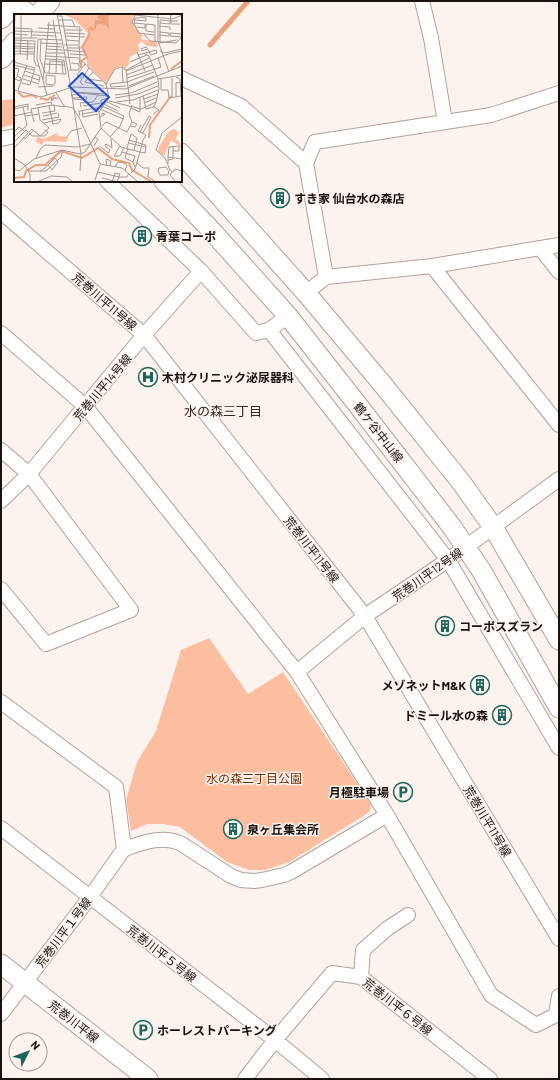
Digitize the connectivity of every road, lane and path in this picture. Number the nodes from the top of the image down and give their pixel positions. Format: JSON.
{"nodes":[{"id":1,"x":50,"y":1,"type":"edge"},
{"id":2,"x":422,"y":1,"type":"edge"},
{"id":3,"x":13,"y":2,"type":"edge"},
{"id":4,"x":29,"y":14,"type":"edge"},
{"id":5,"x":39,"y":14,"type":"edge"},
{"id":6,"x":1,"y":19,"type":"edge"},
{"id":7,"x":11,"y":41,"type":"edge"},
{"id":8,"x":1,"y":59,"type":"edge"},
{"id":9,"x":182,"y":78,"type":"edge"},
{"id":10,"x":559,"y":93,"type":"edge"},
{"id":11,"x":445,"y":122,"type":"junction"},
{"id":12,"x":14,"y":136,"type":"edge"},
{"id":13,"x":1,"y":139,"type":"edge"},
{"id":14,"x":182,"y":154,"type":"edge"},
{"id":15,"x":306,"y":163,"type":"junction"},
{"id":16,"x":108,"y":182,"type":"edge"},
{"id":17,"x":165,"y":182,"type":"edge"},
{"id":18,"x":1,"y":212,"type":"edge"},
{"id":19,"x":559,"y":245,"type":"edge"},
{"id":20,"x":540,"y":248,"type":"junction"},
{"id":21,"x":432,"y":266,"type":"junction"},
{"id":22,"x":201,"y":271,"type":"junction"},
{"id":23,"x":559,"y":272,"type":"edge"},
{"id":24,"x":326,"y":277,"type":"junction"},
{"id":25,"x":306,"y":293,"type":"junction"},
{"id":26,"x":288,"y":316,"type":"junction"},
{"id":27,"x":269,"y":330,"type":"junction"},
{"id":28,"x":1,"y":333,"type":"edge"},
{"id":29,"x":144,"y":335,"type":"junction"},
{"id":30,"x":85,"y":406,"type":"junction"},
{"id":31,"x":559,"y":425,"type":"edge"},
{"id":32,"x":1,"y":450,"type":"edge"},
{"id":33,"x":29,"y":474,"type":"junction"},
{"id":34,"x":559,"y":479,"type":"edge"},
{"id":35,"x":1,"y":501,"type":"edge"},
{"id":36,"x":493,"y":527,"type":"junction"},
{"id":37,"x":466,"y":546,"type":"junction"},
{"id":38,"x":448,"y":560,"type":"junction"},
{"id":39,"x":1,"y":589,"type":"edge"},
{"id":40,"x":365,"y":616,"type":"junction"},
{"id":41,"x":559,"y":640,"type":"edge"},
{"id":42,"x":297,"y":672,"type":"junction"},
{"id":43,"x":1,"y":702,"type":"edge"},
{"id":44,"x":559,"y":708,"type":"edge"},
{"id":45,"x":559,"y":748,"type":"edge"},
{"id":46,"x":387,"y":815,"type":"junction"},
{"id":47,"x":1,"y":828,"type":"edge"},
{"id":48,"x":124,"y":849,"type":"junction"},
{"id":49,"x":90,"y":897,"type":"junction"},
{"id":50,"x":408,"y":915,"type":"dead end"},
{"id":51,"x":559,"y":939,"type":"edge"},
{"id":52,"x":1,"y":964,"type":"edge"},
{"id":53,"x":361,"y":977,"type":"junction"},
{"id":54,"x":25,"y":982,"type":"junction"},
{"id":55,"x":559,"y":996,"type":"edge"},
{"id":56,"x":1,"y":1014,"type":"edge"},
{"id":57,"x":275,"y":1040,"type":"junction"},
{"id":58,"x":148,"y":1079,"type":"edge"},
{"id":59,"x":245,"y":1079,"type":"edge"},
{"id":60,"x":322,"y":1079,"type":"edge"},
{"id":61,"x":490,"y":1079,"type":"edge"}],
"edges":[{"from":1,"to":5,"type":"street"},
{"from":2,"to":11,"type":"street"},
{"from":3,"to":4,"type":"street"},
{"from":3,"to":6,"type":"street"},
{"from":7,"to":8,"type":"street"},
{"from":9,"to":15,"type":"street"},
{"from":10,"to":11,"type":"street"},
{"from":11,"to":15,"type":"street"},
{"from":12,"to":13,"type":"street"},
{"from":14,"to":25,"type":"street"},
{"from":15,"to":24,"type":"street"},
{"from":16,"to":22,"type":"street"},
{"from":17,"to":26,"type":"street","name":"鶴ケ谷中山線"},
{"from":18,"to":29,"type":"street","name":"荒巻川平11号線"},
{"from":19,"to":20,"type":"street"},
{"from":20,"to":21,"type":"street"},
{"from":20,"to":23,"type":"street"},
{"from":21,"to":24,"type":"street"},
{"from":21,"to":31,"type":"street"},
{"from":22,"to":27,"type":"street"},
{"from":22,"to":29,"type":"street","name":"荒巻川平14号線"},
{"from":24,"to":25,"type":"street"},
{"from":25,"to":36,"type":"street"},
{"from":26,"to":27,"type":"street"},
{"from":26,"to":37,"type":"street","name":"鶴ケ谷中山線"},
{"from":27,"to":38,"type":"street"},
{"from":28,"to":30,"type":"street"},
{"from":29,"to":30,"type":"street","name":"荒巻川平14号線"},
{"from":29,"to":40,"type":"street","name":"荒巻川平11号線"},
{"from":30,"to":33,"type":"street","name":"荒巻川平14号線"},
{"from":30,"to":42,"type":"street"},
{"from":32,"to":33,"type":"street"},
{"from":33,"to":35,"type":"street","name":"荒巻川平14号線"},
{"from":33,"to":39,"type":"street"},
{"from":34,"to":36,"type":"street","name":"荒巻川平12号線"},
{"from":36,"to":37,"type":"street","name":"荒巻川平12号線"},
{"from":36,"to":41,"type":"street"},
{"from":37,"to":38,"type":"street","name":"荒巻川平12号線"},
{"from":37,"to":44,"type":"street","name":"鶴ケ谷中山線"},
{"from":38,"to":40,"type":"street","name":"荒巻川平12号線"},
{"from":38,"to":45,"type":"street"},
{"from":40,"to":42,"type":"street","name":"荒巻川平12号線"},
{"from":40,"to":51,"type":"street","name":"荒巻川平11号線"},
{"from":42,"to":46,"type":"street"},
{"from":43,"to":48,"type":"street"},
{"from":46,"to":48,"type":"street"},
{"from":46,"to":55,"type":"street"},
{"from":47,"to":49,"type":"street","name":"荒巻川平５号線"},
{"from":48,"to":49,"type":"street","name":"荒巻川平１号線"},
{"from":49,"to":54,"type":"street","name":"荒巻川平１号線"},
{"from":49,"to":57,"type":"street","name":"荒巻川平５号線"},
{"from":50,"to":53,"type":"street"},
{"from":52,"to":54,"type":"street","name":"荒巻川平線"},
{"from":53,"to":57,"type":"street","name":"荒巻川平６号線"},
{"from":53,"to":61,"type":"street","name":"荒巻川平６号線"},
{"from":54,"to":56,"type":"street","name":"荒巻川平１号線"},
{"from":54,"to":58,"type":"street","name":"荒巻川平線"},
{"from":57,"to":59,"type":"street","name":"荒巻川平６号線"},
{"from":57,"to":60,"type":"street","name":"荒巻川平５号線"}]}
